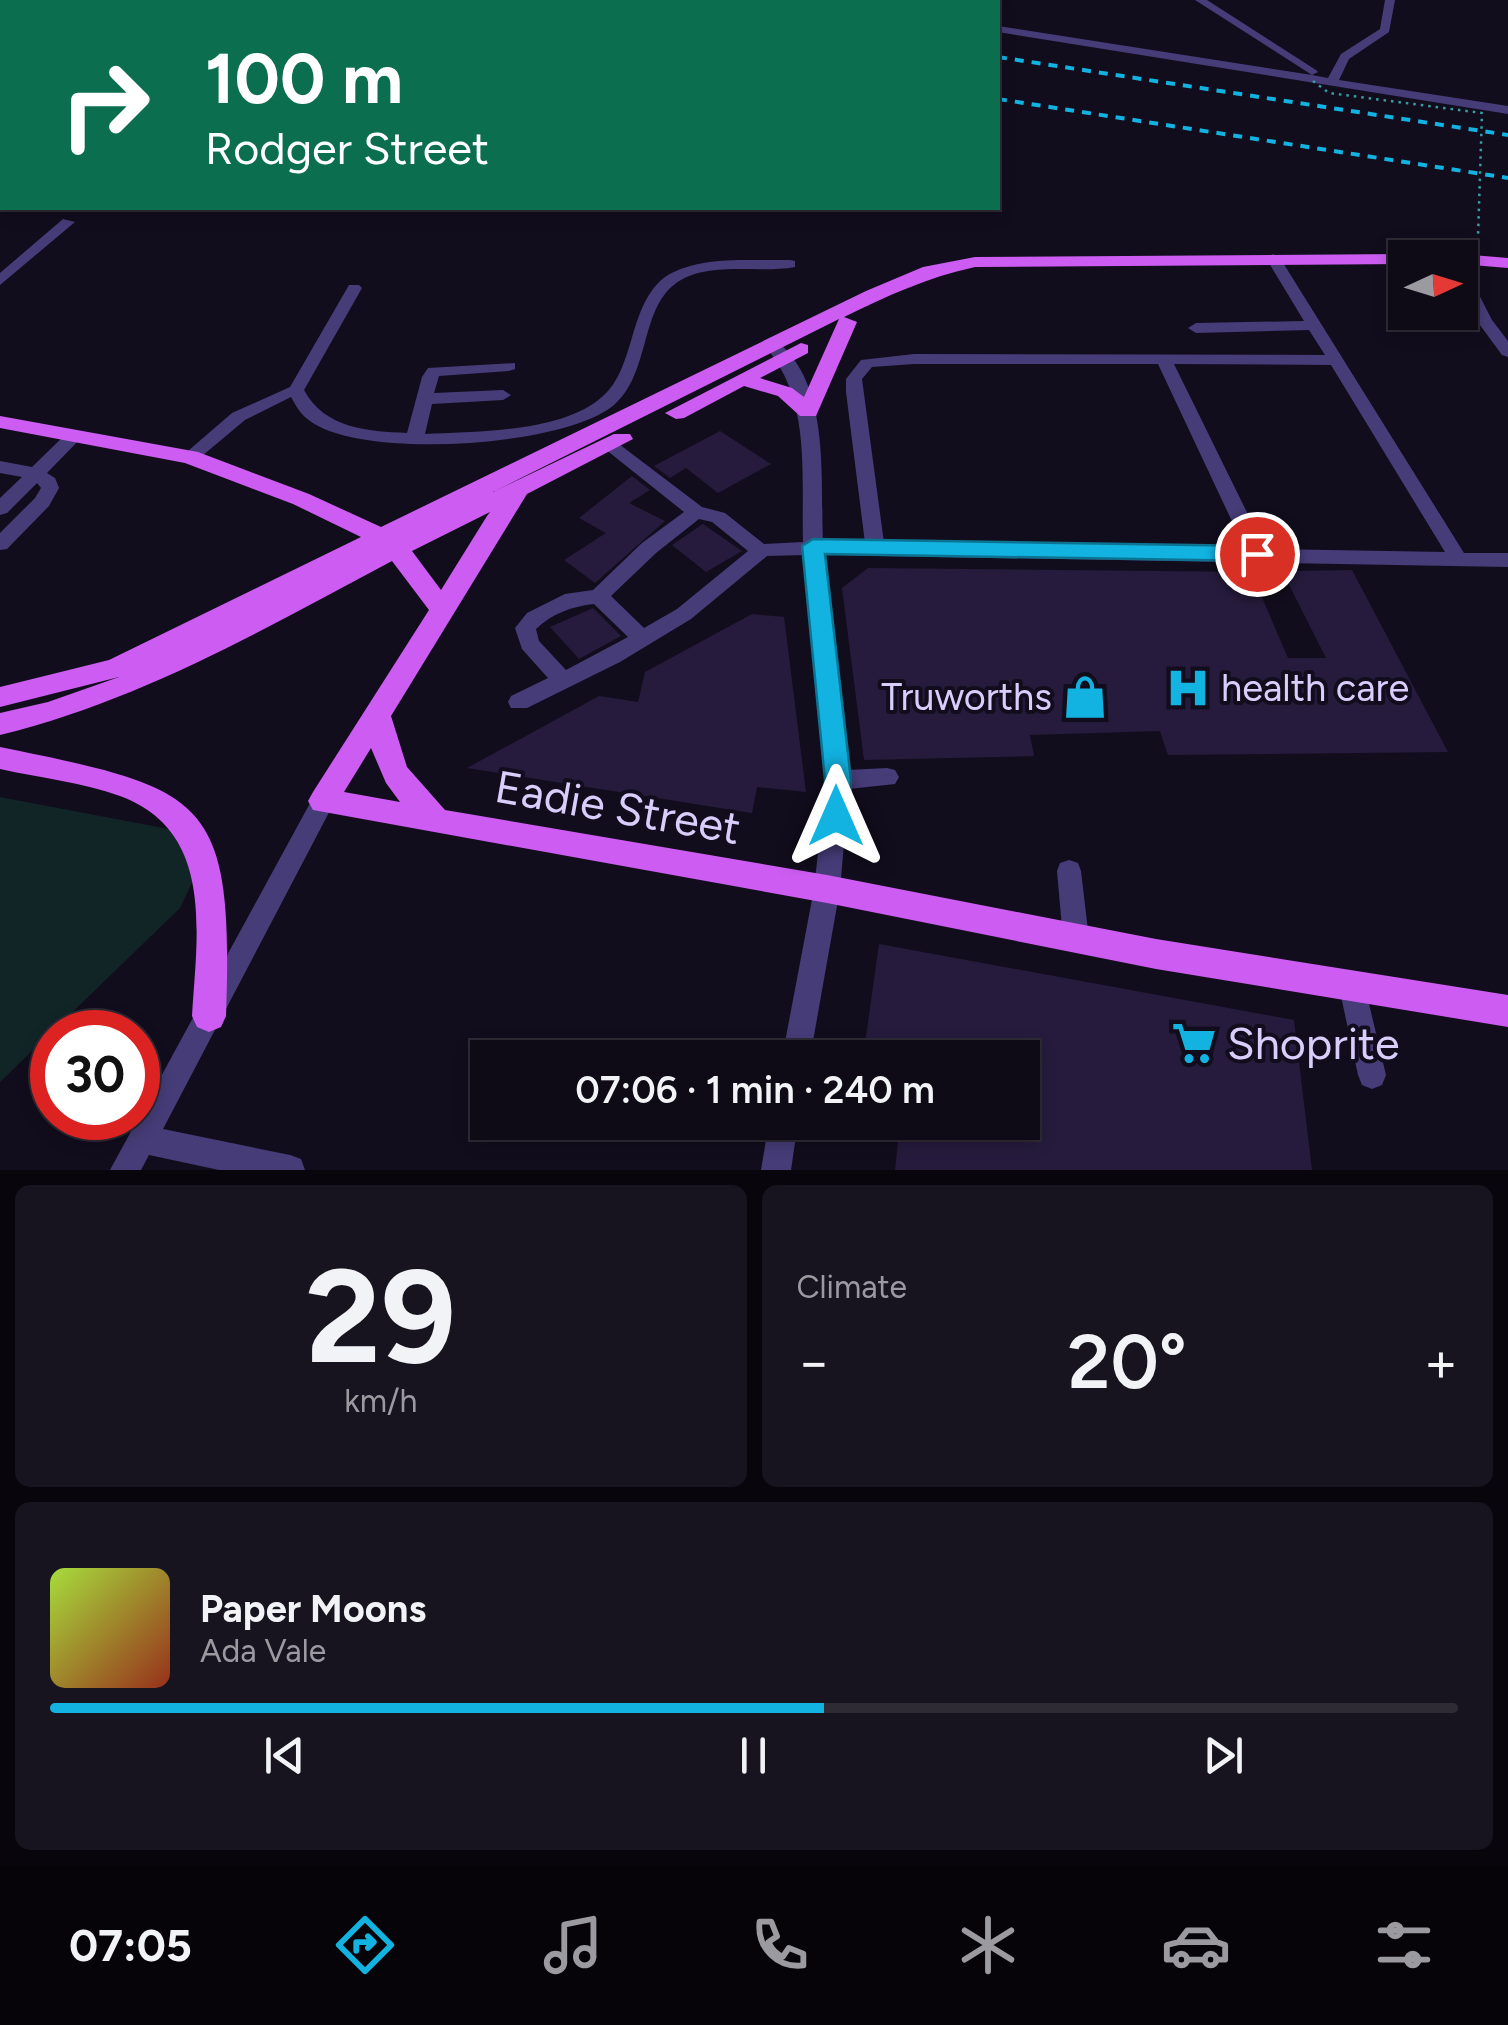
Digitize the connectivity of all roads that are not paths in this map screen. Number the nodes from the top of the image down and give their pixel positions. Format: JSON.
{"nodes":[{"id":1,"x":1200,"y":0,"type":"edge"},
{"id":2,"x":1228,"y":0,"type":"edge"},
{"id":3,"x":1390,"y":0,"type":"edge"},
{"id":4,"x":1244,"y":27,"type":"junction"},
{"id":5,"x":1000,"y":29,"type":"edge"},
{"id":6,"x":1334,"y":78,"type":"junction"},
{"id":7,"x":1508,"y":110,"type":"edge"},
{"id":8,"x":68,"y":222,"type":"dead end"},
{"id":9,"x":1273,"y":258,"type":"junction"},
{"id":10,"x":1388,"y":259,"type":"edge"},
{"id":11,"x":1478,"y":260,"type":"edge"},
{"id":12,"x":1508,"y":263,"type":"edge"},
{"id":13,"x":790,"y":264,"type":"dead end"},
{"id":14,"x":0,"y":281,"type":"edge"},
{"id":15,"x":905,"y":282,"type":"junction"},
{"id":16,"x":354,"y":288,"type":"dead end"},
{"id":17,"x":1478,"y":308,"type":"edge"},
{"id":18,"x":847,"y":322,"type":"junction"},
{"id":19,"x":1314,"y":326,"type":"junction"},
{"id":20,"x":1196,"y":328,"type":"dead end"},
{"id":21,"x":780,"y":351,"type":"junction"},
{"id":22,"x":1508,"y":352,"type":"edge"},
{"id":23,"x":1164,"y":360,"type":"junction"},
{"id":24,"x":1335,"y":360,"type":"junction"},
{"id":25,"x":509,"y":366,"type":"dead end"},
{"id":26,"x":746,"y":380,"type":"junction"},
{"id":27,"x":296,"y":390,"type":"junction"},
{"id":28,"x":502,"y":395,"type":"dead end"},
{"id":29,"x":424,"y":398,"type":"junction"},
{"id":30,"x":808,"y":411,"type":"junction"},
{"id":31,"x":0,"y":422,"type":"edge"},
{"id":32,"x":74,"y":435,"type":"junction"},
{"id":33,"x":415,"y":437,"type":"junction"},
{"id":34,"x":609,"y":445,"type":"junction"},
{"id":35,"x":190,"y":457,"type":"junction"},
{"id":36,"x":0,"y":468,"type":"edge"},
{"id":37,"x":36,"y":474,"type":"junction"},
{"id":38,"x":522,"y":488,"type":"junction"},
{"id":39,"x":0,"y":509,"type":"edge"},
{"id":40,"x":696,"y":512,"type":"junction"},
{"id":41,"x":0,"y":544,"type":"edge"},
{"id":42,"x":388,"y":544,"type":"junction"},
{"id":43,"x":813,"y":546,"type":"junction"},
{"id":44,"x":875,"y":547,"type":"junction"},
{"id":45,"x":761,"y":551,"type":"junction"},
{"id":46,"x":1257,"y":554,"type":"junction"},
{"id":47,"x":1458,"y":558,"type":"junction"},
{"id":48,"x":1508,"y":560,"type":"edge"},
{"id":49,"x":599,"y":596,"type":"junction"},
{"id":50,"x":442,"y":610,"type":"junction"},
{"id":51,"x":642,"y":638,"type":"junction"},
{"id":52,"x":563,"y":680,"type":"junction"},
{"id":53,"x":0,"y":697,"type":"edge"},
{"id":54,"x":519,"y":702,"type":"dead end"},
{"id":55,"x":376,"y":714,"type":"junction"},
{"id":56,"x":0,"y":724,"type":"edge"},
{"id":57,"x":0,"y":758,"type":"edge"},
{"id":58,"x":887,"y":777,"type":"dead end"},
{"id":59,"x":838,"y":780,"type":"junction"},
{"id":60,"x":323,"y":802,"type":"junction"},
{"id":61,"x":439,"y":822,"type":"junction"},
{"id":62,"x":1070,"y":871,"type":"dead end"},
{"id":63,"x":828,"y":889,"type":"junction"},
{"id":64,"x":1076,"y":940,"type":"junction"},
{"id":65,"x":1352,"y":987,"type":"junction"},
{"id":66,"x":1508,"y":1011,"type":"edge"},
{"id":67,"x":209,"y":1016,"type":"junction"},
{"id":68,"x":799,"y":1040,"type":"edge"},
{"id":69,"x":1372,"y":1076,"type":"dead end"},
{"id":70,"x":160,"y":1106,"type":"edge"},
{"id":71,"x":141,"y":1140,"type":"edge"},
{"id":72,"x":147,"y":1140,"type":"edge"},
{"id":73,"x":781,"y":1140,"type":"edge"},
{"id":74,"x":125,"y":1170,"type":"edge"},
{"id":75,"x":290,"y":1170,"type":"edge"},
{"id":76,"x":776,"y":1170,"type":"edge"}],
"edges":[{"from":1,"to":4,"type":"street"},
{"from":2,"to":4,"type":"street"},
{"from":3,"to":6,"type":"street"},
{"from":4,"to":6,"type":"street"},
{"from":5,"to":6,"type":"street"},
{"from":6,"to":7,"type":"street"},
{"from":8,"to":14,"type":"street"},
{"from":9,"to":10,"type":"main road"},
{"from":9,"to":15,"type":"main road"},
{"from":9,"to":19,"type":"street"},
{"from":11,"to":12,"type":"main road"},
{"from":13,"to":33,"type":"street"},
{"from":15,"to":18,"type":"main road"},
{"from":15,"to":21,"type":"main road"},
{"from":16,"to":27,"type":"street"},
{"from":17,"to":22,"type":"street"},
{"from":18,"to":21,"type":"main road"},
{"from":18,"to":30,"type":"main road"},
{"from":19,"to":20,"type":"street"},
{"from":19,"to":24,"type":"street"},
{"from":21,"to":26,"type":"main road"},
{"from":21,"to":30,"type":"street"},
{"from":21,"to":42,"type":"main road"},
{"from":23,"to":24,"type":"street"},
{"from":23,"to":44,"type":"street"},
{"from":23,"to":46,"type":"street"},
{"from":24,"to":47,"type":"street"},
{"from":25,"to":29,"type":"street"},
{"from":26,"to":30,"type":"main road"},
{"from":26,"to":34,"type":"main road"},
{"from":27,"to":33,"type":"street"},
{"from":27,"to":35,"type":"street"},
{"from":28,"to":29,"type":"street"},
{"from":29,"to":33,"type":"street"},
{"from":30,"to":43,"type":"street"},
{"from":31,"to":32,"type":"main road"},
{"from":32,"to":35,"type":"main road"},
{"from":32,"to":37,"type":"street"},
{"from":34,"to":38,"type":"main road"},
{"from":34,"to":40,"type":"street"},
{"from":35,"to":42,"type":"main road"},
{"from":36,"to":37,"type":"street"},
{"from":37,"to":39,"type":"street"},
{"from":37,"to":41,"type":"street"},
{"from":38,"to":42,"type":"main road"},
{"from":38,"to":50,"type":"main road"},
{"from":40,"to":45,"type":"street"},
{"from":40,"to":49,"type":"street"},
{"from":42,"to":50,"type":"main road"},
{"from":42,"to":53,"type":"main road"},
{"from":42,"to":56,"type":"main road"},
{"from":43,"to":44,"type":"street"},
{"from":43,"to":45,"type":"street"},
{"from":43,"to":59,"type":"street"},
{"from":44,"to":46,"type":"street"},
{"from":45,"to":51,"type":"street"},
{"from":46,"to":47,"type":"street"},
{"from":47,"to":48,"type":"street"},
{"from":49,"to":51,"type":"street"},
{"from":49,"to":52,"type":"street"},
{"from":50,"to":55,"type":"main road"},
{"from":51,"to":52,"type":"street"},
{"from":52,"to":54,"type":"street"},
{"from":55,"to":60,"type":"main road"},
{"from":55,"to":61,"type":"main road"},
{"from":57,"to":67,"type":"main road"},
{"from":58,"to":59,"type":"street"},
{"from":59,"to":63,"type":"street"},
{"from":60,"to":61,"type":"main road","name":"Eadie Street"},
{"from":60,"to":67,"type":"street"},
{"from":61,"to":63,"type":"main road","name":"Eadie Street"},
{"from":62,"to":64,"type":"street"},
{"from":63,"to":64,"type":"main road","name":"Eadie Street"},
{"from":63,"to":68,"type":"street"},
{"from":64,"to":65,"type":"main road","name":"Eadie Street"},
{"from":65,"to":66,"type":"main road","name":"Eadie Street"},
{"from":65,"to":69,"type":"street"},
{"from":67,"to":70,"type":"street"},
{"from":71,"to":74,"type":"street"},
{"from":72,"to":75,"type":"street"},
{"from":73,"to":76,"type":"street"}]}
